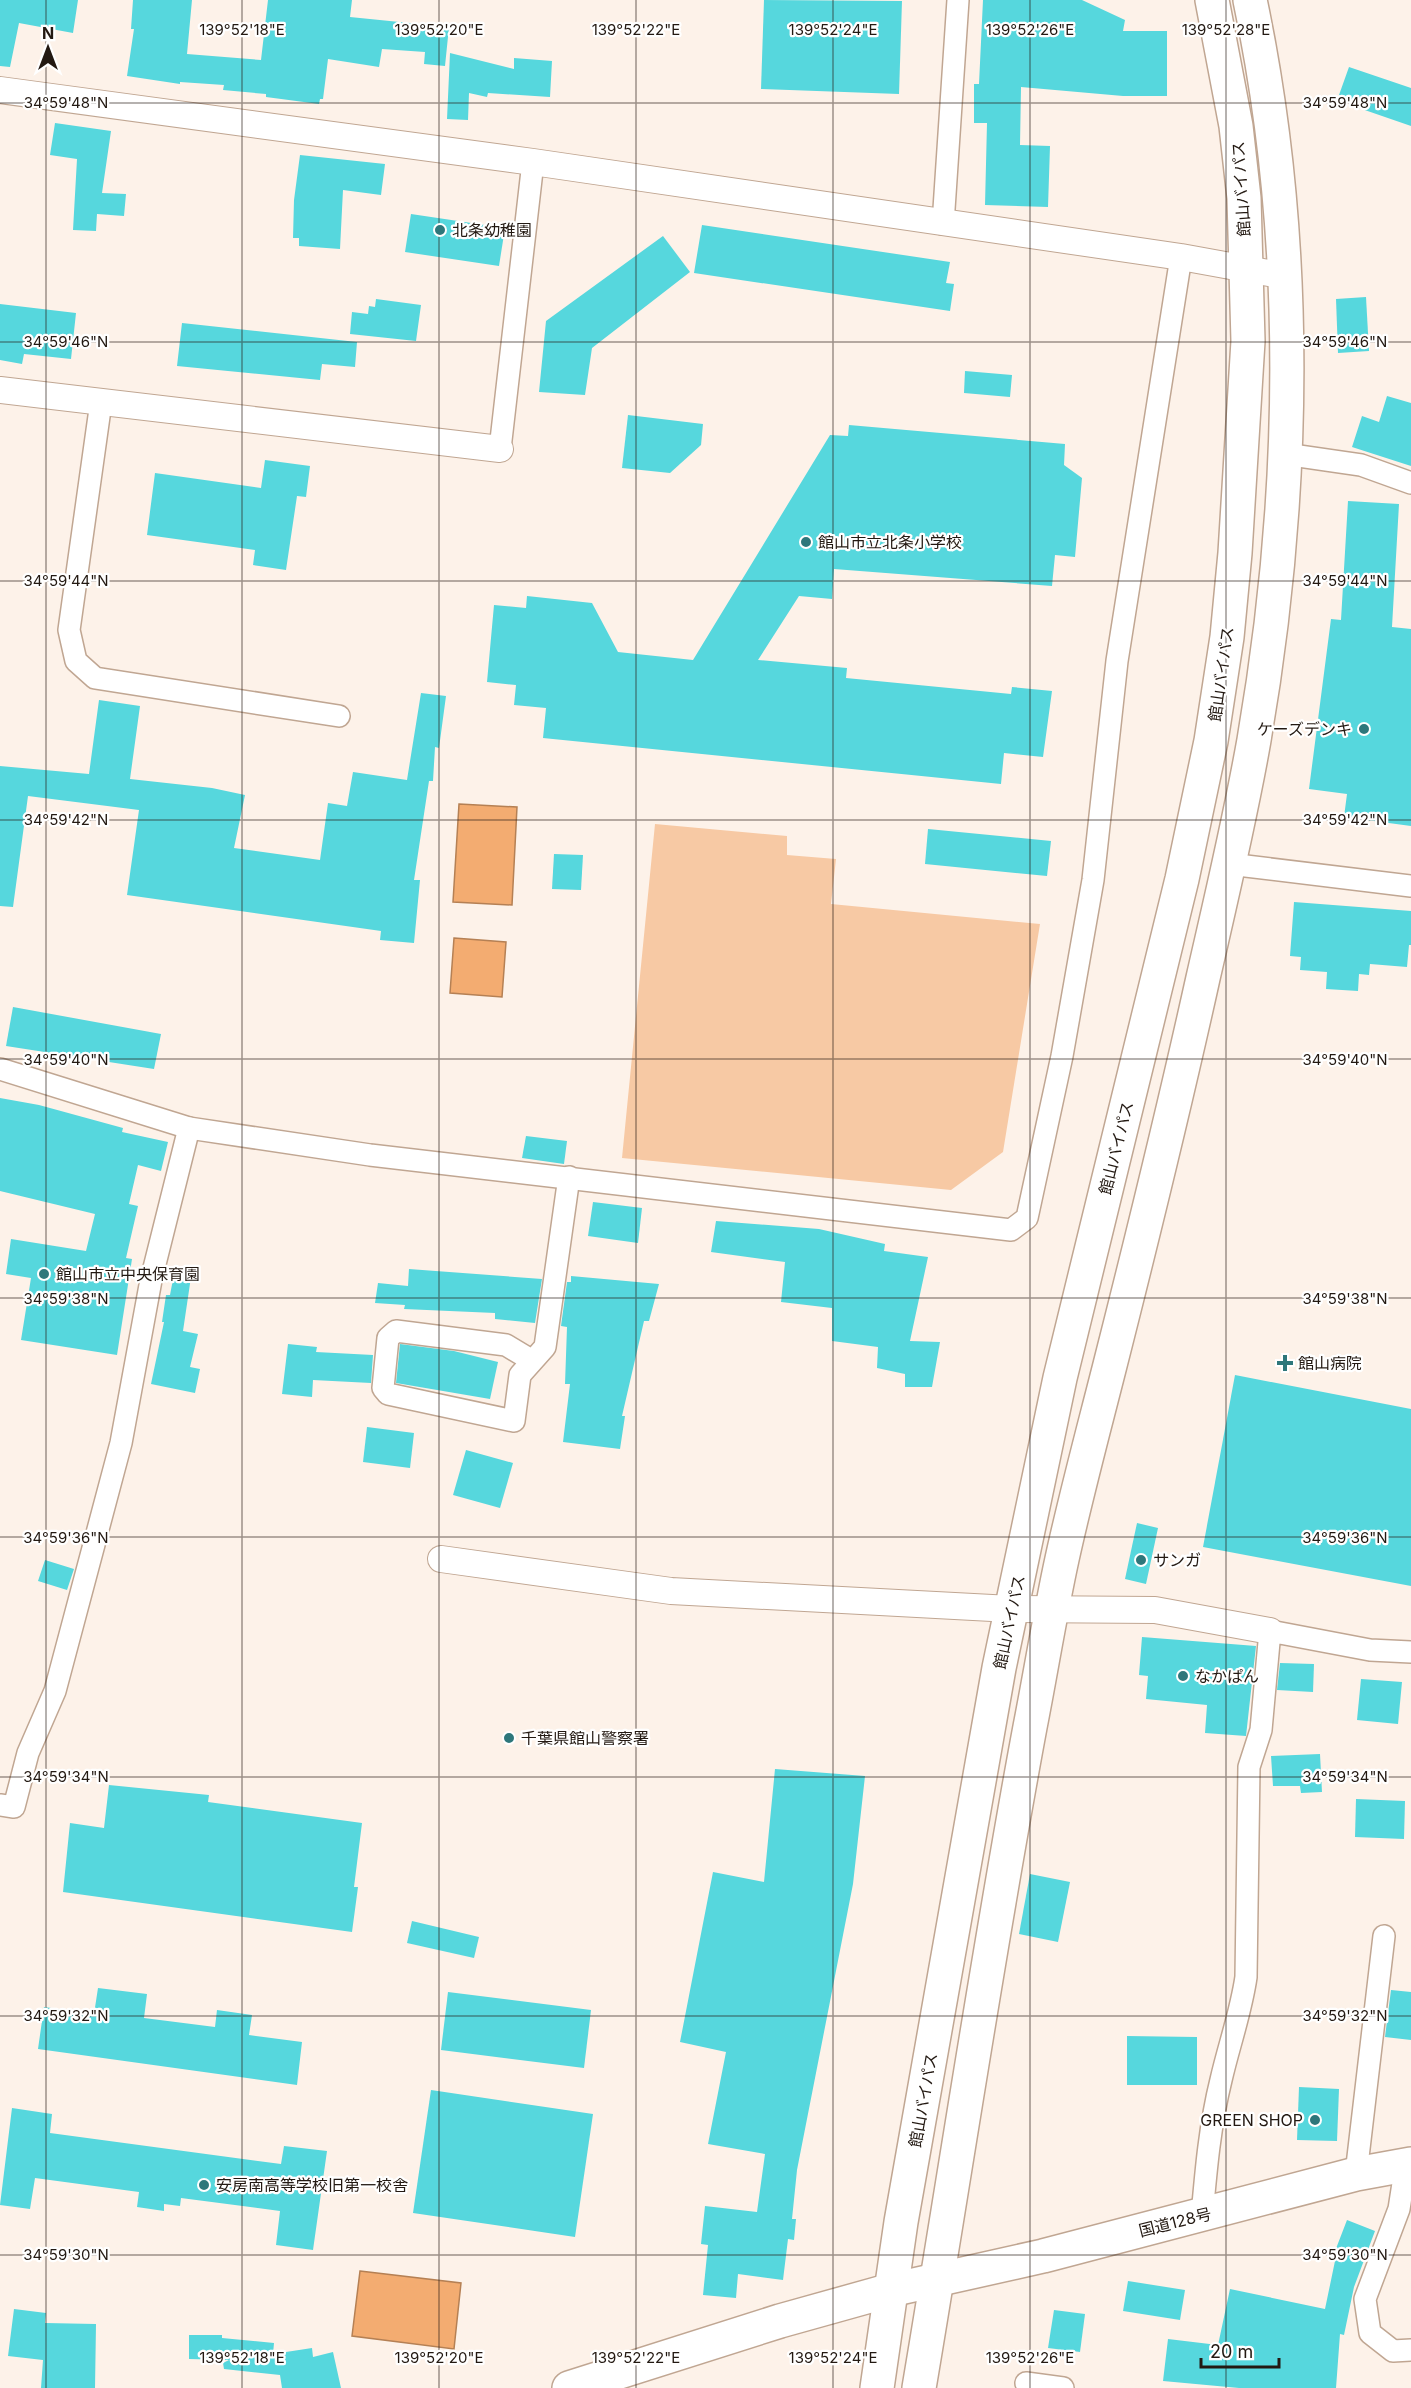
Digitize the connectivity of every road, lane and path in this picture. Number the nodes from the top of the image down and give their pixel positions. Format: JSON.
{"nodes":[{"id":1,"x":958,"y":0,"type":"edge"},
{"id":2,"x":1212,"y":0,"type":"edge"},
{"id":3,"x":1250,"y":0,"type":"edge"},
{"id":4,"x":0,"y":90,"type":"edge"},
{"id":5,"x":533,"y":162,"type":"junction"},
{"id":6,"x":944,"y":224,"type":"junction"},
{"id":7,"x":1181,"y":257,"type":"junction"},
{"id":8,"x":1246,"y":268,"type":"junction"},
{"id":9,"x":1285,"y":276,"type":"junction"},
{"id":10,"x":0,"y":390,"type":"edge"},
{"id":11,"x":100,"y":402,"type":"junction"},
{"id":12,"x":500,"y":449,"type":"joint"},
{"id":13,"x":1285,"y":454,"type":"junction"},
{"id":14,"x":1411,"y":483,"type":"edge"},
{"id":15,"x":339,"y":716,"type":"dead end"},
{"id":16,"x":1229,"y":864,"type":"junction"},
{"id":17,"x":1411,"y":886,"type":"edge"},
{"id":18,"x":0,"y":1069,"type":"edge"},
{"id":19,"x":189,"y":1128,"type":"junction"},
{"id":20,"x":570,"y":1177,"type":"junction"},
{"id":21,"x":531,"y":1360,"type":"junction"},
{"id":22,"x":441,"y":1559,"type":"dead end"},
{"id":23,"x":1011,"y":1609,"type":"junction"},
{"id":24,"x":1052,"y":1610,"type":"junction"},
{"id":25,"x":1270,"y":1631,"type":"junction"},
{"id":26,"x":1411,"y":1652,"type":"edge"},
{"id":27,"x":0,"y":1805,"type":"edge"},
{"id":28,"x":1384,"y":1936,"type":"dead end"},
{"id":29,"x":1409,"y":2164,"type":"edge"},
{"id":30,"x":1356,"y":2174,"type":"junction"},
{"id":31,"x":1202,"y":2216,"type":"junction"},
{"id":32,"x":939,"y":2278,"type":"junction"},
{"id":33,"x":891,"y":2290,"type":"junction"},
{"id":34,"x":1411,"y":2350,"type":"edge"},
{"id":35,"x":1026,"y":2382,"type":"dead end"},
{"id":36,"x":569,"y":2388,"type":"edge"},
{"id":37,"x":877,"y":2388,"type":"edge"},
{"id":38,"x":919,"y":2388,"type":"edge"},
{"id":39,"x":1063,"y":2388,"type":"edge"}],
"edges":[{"from":1,"to":6,"type":"street"},
{"from":2,"to":8,"type":"highway","name":"館山バイパス"},
{"from":3,"to":9,"type":"highway"},
{"from":4,"to":5,"type":"street"},
{"from":5,"to":6,"type":"street"},
{"from":5,"to":12,"type":"street"},
{"from":6,"to":7,"type":"street"},
{"from":7,"to":8,"type":"street"},
{"from":7,"to":20,"type":"street"},
{"from":8,"to":9,"type":"street"},
{"from":8,"to":23,"type":"highway","name":"館山バイパス"},
{"from":9,"to":13,"type":"highway"},
{"from":10,"to":11,"type":"street"},
{"from":11,"to":12,"type":"street"},
{"from":11,"to":15,"type":"street"},
{"from":13,"to":14,"type":"street"},
{"from":13,"to":16,"type":"highway"},
{"from":16,"to":17,"type":"street"},
{"from":16,"to":24,"type":"highway"},
{"from":18,"to":19,"type":"street"},
{"from":19,"to":20,"type":"street"},
{"from":19,"to":27,"type":"street"},
{"from":20,"to":21,"type":"street"},
{"from":21,"to":21,"type":"street"},
{"from":22,"to":23,"type":"street"},
{"from":23,"to":24,"type":"street"},
{"from":23,"to":33,"type":"highway","name":"館山バイパス"},
{"from":24,"to":25,"type":"street"},
{"from":24,"to":32,"type":"highway"},
{"from":25,"to":26,"type":"street"},
{"from":25,"to":31,"type":"street"},
{"from":28,"to":30,"type":"street"},
{"from":29,"to":30,"type":"highway","name":"国道128号"},
{"from":29,"to":34,"type":"street"},
{"from":30,"to":31,"type":"highway","name":"国道128号"},
{"from":31,"to":32,"type":"highway","name":"国道128号"},
{"from":32,"to":33,"type":"highway","name":"国道128号"},
{"from":32,"to":38,"type":"highway"},
{"from":33,"to":36,"type":"highway"},
{"from":33,"to":37,"type":"highway","name":"館山バイパス"},
{"from":35,"to":39,"type":"street"}]}
